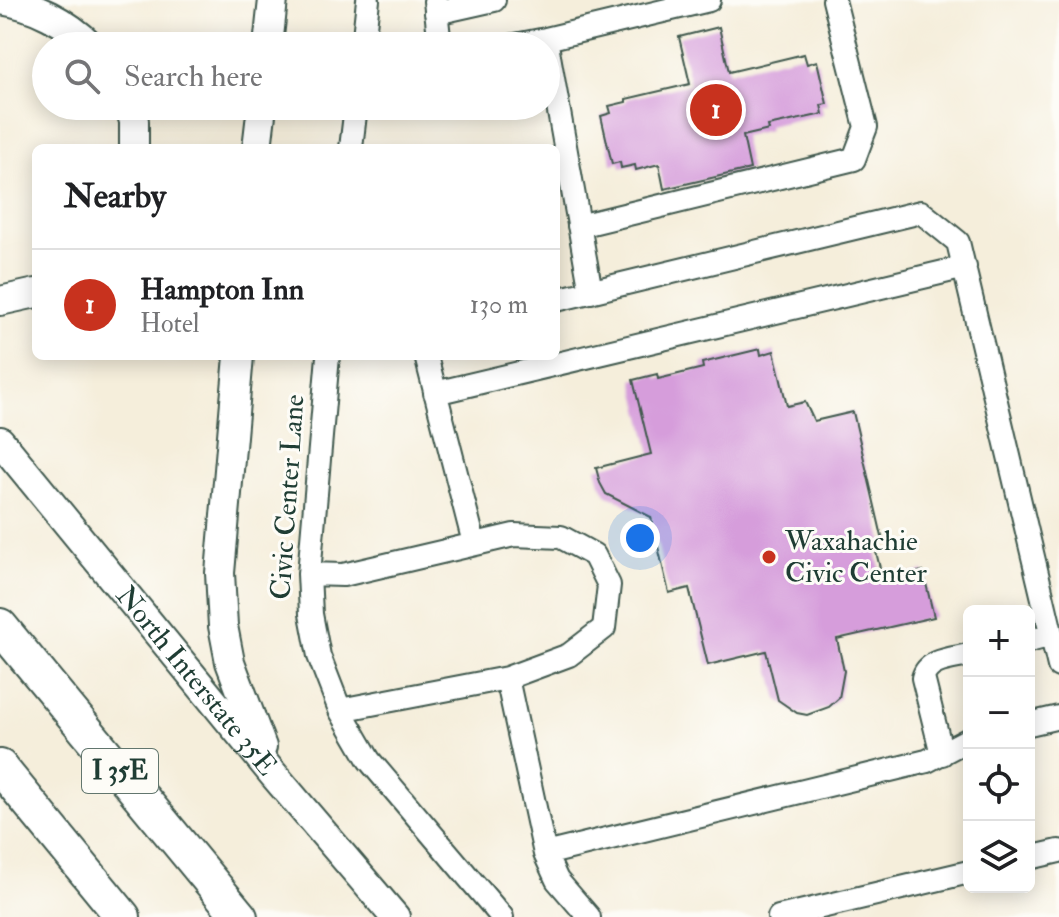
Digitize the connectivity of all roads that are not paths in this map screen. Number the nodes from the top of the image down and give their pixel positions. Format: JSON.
{"nodes":[{"id":1,"x":0,"y":0,"type":"edge"},
{"id":2,"x":273,"y":0,"type":"edge"},
{"id":3,"x":368,"y":0,"type":"edge"},
{"id":4,"x":494,"y":0,"type":"edge"},
{"id":5,"x":709,"y":0,"type":"edge"},
{"id":6,"x":834,"y":0,"type":"edge"},
{"id":7,"x":672,"y":4,"type":"edge"},
{"id":8,"x":435,"y":7,"type":"edge"},
{"id":9,"x":74,"y":32,"type":"edge"},
{"id":10,"x":270,"y":32,"type":"edge"},
{"id":11,"x":365,"y":32,"type":"edge"},
{"id":12,"x":438,"y":32,"type":"edge"},
{"id":13,"x":560,"y":35,"type":"edge"},
{"id":14,"x":560,"y":118,"type":"edge"},
{"id":15,"x":134,"y":120,"type":"edge"},
{"id":16,"x":260,"y":120,"type":"edge"},
{"id":17,"x":354,"y":120,"type":"edge"},
{"id":18,"x":134,"y":144,"type":"edge"},
{"id":19,"x":257,"y":144,"type":"edge"},
{"id":20,"x":351,"y":144,"type":"edge"},
{"id":21,"x":579,"y":226,"type":"junction"},
{"id":22,"x":965,"y":267,"type":"junction"},
{"id":23,"x":591,"y":292,"type":"junction"},
{"id":24,"x":32,"y":294,"type":"edge"},
{"id":25,"x":560,"y":299,"type":"edge"},
{"id":26,"x":0,"y":301,"type":"edge"},
{"id":27,"x":239,"y":360,"type":"edge"},
{"id":28,"x":328,"y":360,"type":"edge"},
{"id":29,"x":427,"y":360,"type":"edge"},
{"id":30,"x":435,"y":393,"type":"junction"},
{"id":31,"x":0,"y":441,"type":"edge"},
{"id":32,"x":474,"y":543,"type":"junction"},
{"id":33,"x":309,"y":574,"type":"junction"},
{"id":34,"x":0,"y":626,"type":"edge"},
{"id":35,"x":1052,"y":635,"type":"junction"},
{"id":36,"x":1035,"y":639,"type":"edge"},
{"id":37,"x":963,"y":656,"type":"edge"},
{"id":38,"x":1059,"y":666,"type":"edge"},
{"id":39,"x":507,"y":678,"type":"junction"},
{"id":40,"x":340,"y":710,"type":"junction"},
{"id":41,"x":1059,"y":717,"type":"edge"},
{"id":42,"x":1035,"y":723,"type":"edge"},
{"id":43,"x":963,"y":742,"type":"edge"},
{"id":44,"x":942,"y":754,"type":"junction"},
{"id":45,"x":0,"y":767,"type":"edge"},
{"id":46,"x":273,"y":774,"type":"junction"},
{"id":47,"x":1059,"y":851,"type":"edge"},
{"id":48,"x":545,"y":854,"type":"junction"},
{"id":49,"x":1035,"y":857,"type":"edge"},
{"id":50,"x":963,"y":873,"type":"edge"},
{"id":51,"x":123,"y":917,"type":"edge"},
{"id":52,"x":240,"y":917,"type":"edge"},
{"id":53,"x":395,"y":917,"type":"edge"},
{"id":54,"x":502,"y":917,"type":"edge"},
{"id":55,"x":589,"y":917,"type":"edge"},
{"id":56,"x":779,"y":917,"type":"edge"}],
"edges":[{"from":1,"to":9,"type":"main road"},
{"from":2,"to":10,"type":"main road"},
{"from":3,"to":11,"type":"street"},
{"from":4,"to":8,"type":"street"},
{"from":5,"to":7,"type":"street"},
{"from":6,"to":21,"type":"street"},
{"from":7,"to":13,"type":"street"},
{"from":8,"to":12,"type":"street"},
{"from":14,"to":21,"type":"street"},
{"from":15,"to":18,"type":"main road"},
{"from":16,"to":19,"type":"main road"},
{"from":17,"to":20,"type":"street"},
{"from":21,"to":23,"type":"street"},
{"from":22,"to":23,"type":"street"},
{"from":22,"to":30,"type":"street"},
{"from":22,"to":35,"type":"street"},
{"from":23,"to":25,"type":"street"},
{"from":24,"to":26,"type":"main road"},
{"from":27,"to":46,"type":"main road"},
{"from":28,"to":33,"type":"street","name":"Civic Center Lane"},
{"from":29,"to":30,"type":"street"},
{"from":30,"to":32,"type":"street"},
{"from":31,"to":46,"type":"main road","name":"North Interstate 35E"},
{"from":32,"to":33,"type":"street"},
{"from":32,"to":39,"type":"street"},
{"from":33,"to":40,"type":"street","name":"Civic Center Lane"},
{"from":34,"to":52,"type":"highway","number":"I 35E"},
{"from":35,"to":36,"type":"street"},
{"from":35,"to":38,"type":"street"},
{"from":37,"to":44,"type":"street"},
{"from":39,"to":40,"type":"street"},
{"from":39,"to":48,"type":"street"},
{"from":40,"to":54,"type":"street","name":"Civic Center Lane"},
{"from":41,"to":42,"type":"street"},
{"from":43,"to":44,"type":"street"},
{"from":44,"to":48,"type":"street"},
{"from":45,"to":51,"type":"highway"},
{"from":46,"to":53,"type":"main road","name":"North Interstate 35E"},
{"from":47,"to":49,"type":"street"},
{"from":48,"to":55,"type":"street"},
{"from":50,"to":56,"type":"street"}]}
